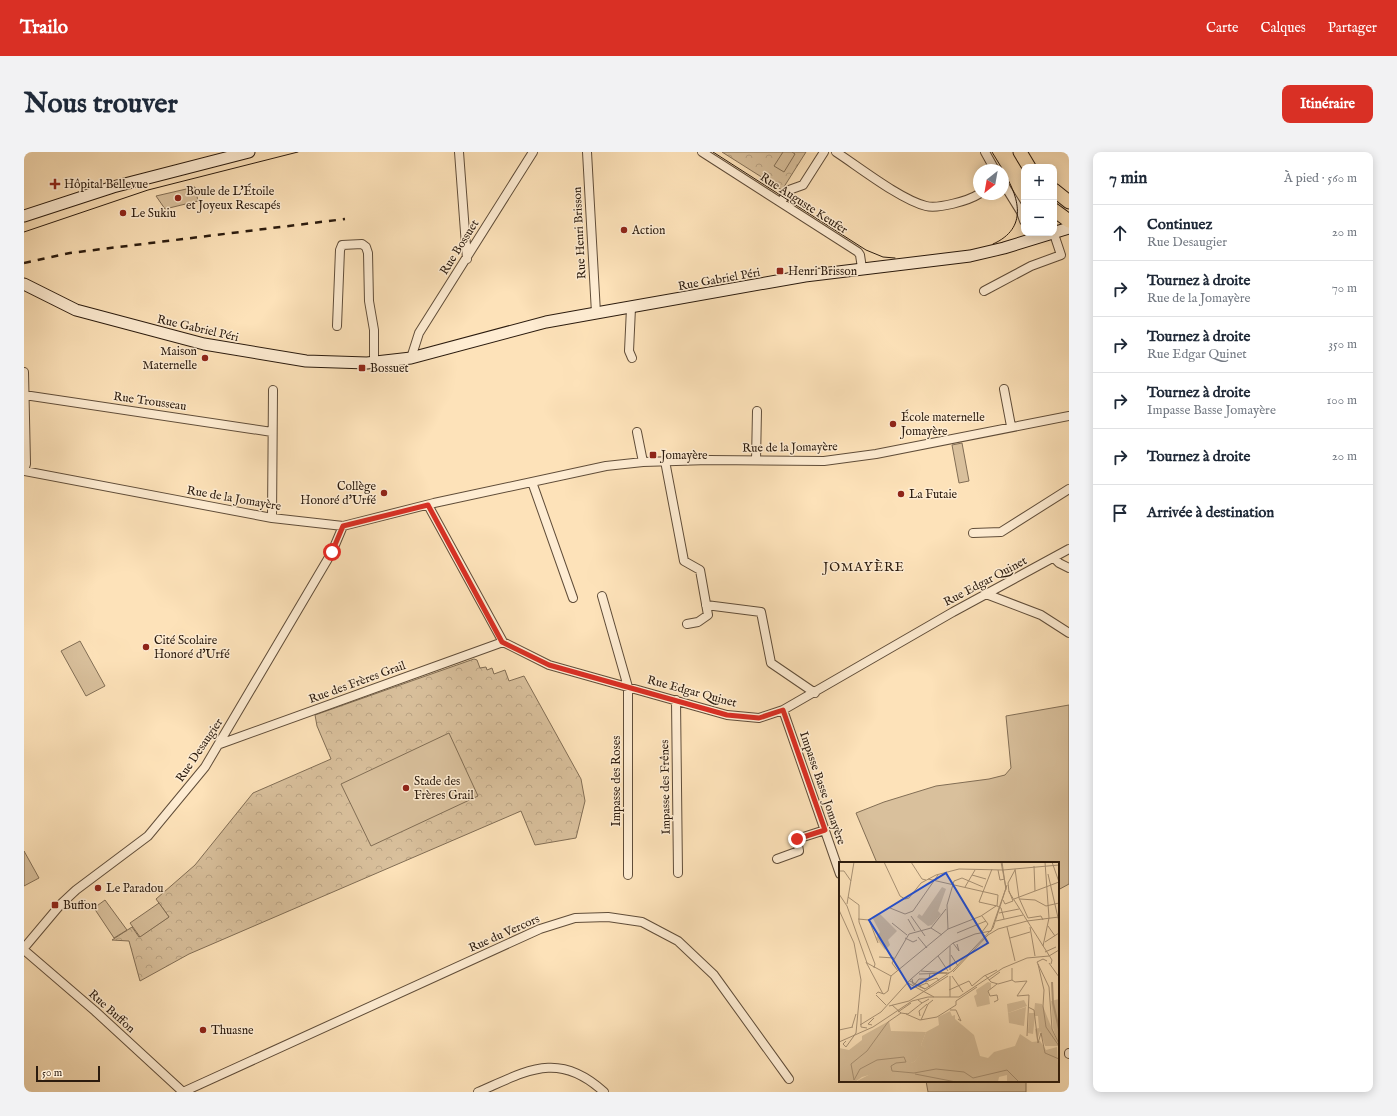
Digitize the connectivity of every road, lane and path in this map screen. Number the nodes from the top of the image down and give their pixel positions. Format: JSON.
{"nodes":[{"id":1,"x":249,"y":152,"type":"edge"},
{"id":2,"x":459,"y":152,"type":"edge"},
{"id":3,"x":534,"y":152,"type":"edge"},
{"id":4,"x":587,"y":152,"type":"edge"},
{"id":5,"x":702,"y":152,"type":"edge"},
{"id":6,"x":824,"y":152,"type":"edge"},
{"id":7,"x":836,"y":152,"type":"edge"},
{"id":8,"x":985,"y":152,"type":"edge"},
{"id":9,"x":1020,"y":152,"type":"edge"},
{"id":10,"x":992,"y":164,"type":"edge"},
{"id":11,"x":1027,"y":164,"type":"edge"},
{"id":12,"x":1057,"y":192,"type":"edge"},
{"id":13,"x":1009,"y":193,"type":"edge"},
{"id":14,"x":973,"y":197,"type":"edge"},
{"id":15,"x":781,"y":202,"type":"junction"},
{"id":16,"x":1069,"y":202,"type":"edge"},
{"id":17,"x":1021,"y":212,"type":"edge"},
{"id":18,"x":24,"y":216,"type":"edge"},
{"id":19,"x":1057,"y":216,"type":"edge"},
{"id":20,"x":1063,"y":227,"type":"edge"},
{"id":21,"x":1036,"y":236,"type":"edge"},
{"id":22,"x":467,"y":259,"type":"junction"},
{"id":23,"x":862,"y":268,"type":"junction"},
{"id":24,"x":24,"y":284,"type":"edge"},
{"id":25,"x":984,"y":291,"type":"dead end"},
{"id":26,"x":631,"y":308,"type":"junction"},
{"id":27,"x":596,"y":313,"type":"junction"},
{"id":28,"x":337,"y":326,"type":"dead end"},
{"id":29,"x":411,"y":358,"type":"junction"},
{"id":30,"x":632,"y":358,"type":"dead end"},
{"id":31,"x":374,"y":362,"type":"junction"},
{"id":32,"x":24,"y":372,"type":"edge"},
{"id":33,"x":1004,"y":389,"type":"dead end"},
{"id":34,"x":273,"y":390,"type":"dead end"},
{"id":35,"x":25,"y":395,"type":"edge"},
{"id":36,"x":757,"y":411,"type":"dead end"},
{"id":37,"x":1069,"y":416,"type":"edge"},
{"id":38,"x":1011,"y":426,"type":"junction"},
{"id":39,"x":272,"y":432,"type":"junction"},
{"id":40,"x":637,"y":432,"type":"dead end"},
{"id":41,"x":756,"y":460,"type":"junction"},
{"id":42,"x":664,"y":461,"type":"junction"},
{"id":43,"x":643,"y":462,"type":"junction"},
{"id":44,"x":24,"y":471,"type":"edge"},
{"id":45,"x":532,"y":482,"type":"junction"},
{"id":46,"x":1069,"y":489,"type":"edge"},
{"id":47,"x":428,"y":505,"type":"junction"},
{"id":48,"x":272,"y":518,"type":"junction"},
{"id":49,"x":343,"y":526,"type":"junction"},
{"id":50,"x":973,"y":533,"type":"dead end"},
{"id":51,"x":1069,"y":549,"type":"edge"},
{"id":52,"x":1054,"y":558,"type":"junction"},
{"id":53,"x":1069,"y":568,"type":"edge"},
{"id":54,"x":986,"y":594,"type":"junction"},
{"id":55,"x":602,"y":596,"type":"dead end"},
{"id":56,"x":573,"y":598,"type":"dead end"},
{"id":57,"x":706,"y":605,"type":"junction"},
{"id":58,"x":687,"y":624,"type":"dead end"},
{"id":59,"x":1069,"y":633,"type":"edge"},
{"id":60,"x":502,"y":642,"type":"junction"},
{"id":61,"x":628,"y":687,"type":"junction"},
{"id":62,"x":815,"y":693,"type":"junction"},
{"id":63,"x":676,"y":700,"type":"junction"},
{"id":64,"x":783,"y":710,"type":"junction"},
{"id":65,"x":220,"y":744,"type":"junction"},
{"id":66,"x":825,"y":830,"type":"junction"},
{"id":67,"x":777,"y":859,"type":"dead end"},
{"id":68,"x":839,"y":871,"type":"edge"},
{"id":69,"x":678,"y":872,"type":"dead end"},
{"id":70,"x":628,"y":875,"type":"dead end"},
{"id":71,"x":24,"y":949,"type":"edge"},
{"id":72,"x":789,"y":1079,"type":"dead end"},
{"id":73,"x":183,"y":1092,"type":"edge"},
{"id":74,"x":478,"y":1092,"type":"edge"},
{"id":75,"x":604,"y":1092,"type":"edge"}],
"edges":[{"from":1,"to":18,"type":"main road"},
{"from":2,"to":22,"type":"street"},
{"from":3,"to":22,"type":"street","name":"Rue Bossuet"},
{"from":4,"to":27,"type":"street","name":"Rue Henri Brisson"},
{"from":5,"to":15,"type":"street","name":"Rue Auguste Keufer"},
{"from":6,"to":15,"type":"street"},
{"from":7,"to":14,"type":"street"},
{"from":8,"to":10,"type":"street"},
{"from":9,"to":11,"type":"highway"},
{"from":12,"to":16,"type":"highway"},
{"from":13,"to":17,"type":"street"},
{"from":15,"to":23,"type":"street","name":"Rue Auguste Keufer"},
{"from":19,"to":20,"type":"highway"},
{"from":20,"to":25,"type":"street"},
{"from":21,"to":23,"type":"main road","name":"Rue Gabriel Péri"},
{"from":22,"to":29,"type":"street","name":"Rue Bossuet"},
{"from":23,"to":26,"type":"main road","name":"Rue Gabriel Péri"},
{"from":24,"to":31,"type":"main road","name":"Rue Gabriel Péri"},
{"from":26,"to":27,"type":"main road","name":"Rue Gabriel Péri"},
{"from":26,"to":30,"type":"street"},
{"from":27,"to":29,"type":"main road","name":"Rue Gabriel Péri"},
{"from":28,"to":31,"type":"street"},
{"from":29,"to":31,"type":"main road","name":"Rue Gabriel Péri"},
{"from":32,"to":35,"type":"street"},
{"from":33,"to":38,"type":"street"},
{"from":34,"to":39,"type":"street"},
{"from":35,"to":39,"type":"street","name":"Rue Trousseau"},
{"from":35,"to":44,"type":"street"},
{"from":36,"to":41,"type":"street"},
{"from":37,"to":38,"type":"street","name":"Rue de la Jomayère"},
{"from":38,"to":41,"type":"street","name":"Rue de la Jomayère"},
{"from":39,"to":48,"type":"street"},
{"from":40,"to":43,"type":"street"},
{"from":41,"to":42,"type":"street","name":"Rue de la Jomayère"},
{"from":42,"to":43,"type":"street","name":"Rue de la Jomayère"},
{"from":42,"to":57,"type":"street"},
{"from":43,"to":45,"type":"street","name":"Rue de la Jomayère"},
{"from":44,"to":48,"type":"street","name":"Rue de la Jomayère"},
{"from":45,"to":47,"type":"street","name":"Rue de la Jomayère"},
{"from":45,"to":56,"type":"street"},
{"from":46,"to":50,"type":"street"},
{"from":47,"to":49,"type":"street","name":"Rue de la Jomayère"},
{"from":47,"to":60,"type":"street"},
{"from":48,"to":49,"type":"street","name":"Rue de la Jomayère"},
{"from":49,"to":65,"type":"street","name":"Rue Desaugier"},
{"from":51,"to":52,"type":"street","name":"Rue Edgar Quinet"},
{"from":52,"to":53,"type":"street"},
{"from":52,"to":54,"type":"street","name":"Rue Edgar Quinet"},
{"from":54,"to":59,"type":"street"},
{"from":54,"to":62,"type":"street","name":"Rue Edgar Quinet"},
{"from":55,"to":61,"type":"street","name":"Impasse des Roses"},
{"from":57,"to":58,"type":"street"},
{"from":57,"to":62,"type":"street"},
{"from":60,"to":61,"type":"street","name":"Rue Edgar Quinet"},
{"from":60,"to":65,"type":"street","name":"Rue des Frères Grail"},
{"from":61,"to":63,"type":"street","name":"Rue Edgar Quinet"},
{"from":61,"to":70,"type":"street","name":"Impasse des Roses"},
{"from":62,"to":64,"type":"street","name":"Rue Edgar Quinet"},
{"from":63,"to":64,"type":"street","name":"Rue Edgar Quinet"},
{"from":63,"to":69,"type":"street","name":"Impasse des Frênes"},
{"from":64,"to":66,"type":"street","name":"Impasse Basse Jomayère"},
{"from":65,"to":71,"type":"street","name":"Rue Desaugier"},
{"from":66,"to":67,"type":"street"},
{"from":66,"to":68,"type":"street","name":"Impasse Basse Jomayère"},
{"from":71,"to":73,"type":"street","name":"Rue Buffon"},
{"from":72,"to":73,"type":"street","name":"Rue du Vercors"},
{"from":74,"to":75,"type":"street"}]}
